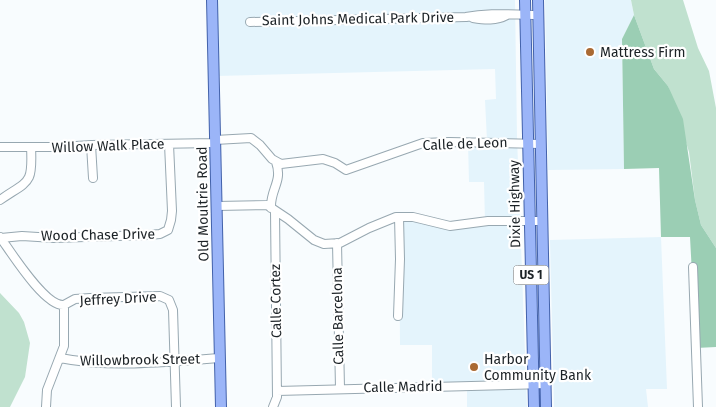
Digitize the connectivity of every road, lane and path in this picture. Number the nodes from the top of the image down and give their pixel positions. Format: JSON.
{"nodes":[{"id":1,"x":212,"y":0,"type":"edge"},
{"id":2,"x":525,"y":0,"type":"edge"},
{"id":3,"x":538,"y":0,"type":"edge"},
{"id":4,"x":525,"y":15,"type":"junction"},
{"id":5,"x":538,"y":15,"type":"junction"},
{"id":6,"x":250,"y":22,"type":"dead end"},
{"id":7,"x":215,"y":141,"type":"junction"},
{"id":8,"x":169,"y":144,"type":"junction"},
{"id":9,"x":528,"y":144,"type":"junction"},
{"id":10,"x":540,"y":144,"type":"junction"},
{"id":11,"x":91,"y":145,"type":"junction"},
{"id":12,"x":0,"y":147,"type":"edge"},
{"id":13,"x":32,"y":147,"type":"junction"},
{"id":14,"x":276,"y":162,"type":"junction"},
{"id":15,"x":93,"y":178,"type":"dead end"},
{"id":16,"x":0,"y":200,"type":"edge"},
{"id":17,"x":217,"y":206,"type":"junction"},
{"id":18,"x":273,"y":210,"type":"junction"},
{"id":19,"x":399,"y":217,"type":"junction"},
{"id":20,"x":530,"y":220,"type":"junction"},
{"id":21,"x":542,"y":220,"type":"junction"},
{"id":22,"x":1,"y":238,"type":"edge"},
{"id":23,"x":337,"y":243,"type":"junction"},
{"id":24,"x":693,"y":267,"type":"dead end"},
{"id":25,"x":64,"y":305,"type":"junction"},
{"id":26,"x":398,"y":316,"type":"dead end"},
{"id":27,"x":60,"y":358,"type":"junction"},
{"id":28,"x":220,"y":358,"type":"junction"},
{"id":29,"x":175,"y":361,"type":"junction"},
{"id":30,"x":533,"y":384,"type":"junction"},
{"id":31,"x":546,"y":384,"type":"junction"},
{"id":32,"x":340,"y":388,"type":"junction"},
{"id":33,"x":277,"y":391,"type":"junction"},
{"id":34,"x":46,"y":407,"type":"edge"},
{"id":35,"x":176,"y":407,"type":"edge"},
{"id":36,"x":221,"y":407,"type":"edge"},
{"id":37,"x":273,"y":407,"type":"edge"},
{"id":38,"x":534,"y":407,"type":"edge"},
{"id":39,"x":546,"y":407,"type":"edge"},
{"id":40,"x":698,"y":407,"type":"edge"}],
"edges":[{"from":1,"to":7,"type":"main road","name":"Old Moultrie Road"},
{"from":2,"to":4,"type":"main road","name":"Dixie Highway","number":"US 1"},
{"from":3,"to":5,"type":"main road","number":"US 1"},
{"from":4,"to":5,"type":"street","name":"Saint Johns Medical Park Drive"},
{"from":4,"to":6,"type":"street","name":"Saint Johns Medical Park Drive"},
{"from":4,"to":9,"type":"main road","name":"Dixie Highway","number":"US 1"},
{"from":5,"to":10,"type":"main road","number":"US 1"},
{"from":7,"to":8,"type":"street","name":"Willow Walk Place"},
{"from":7,"to":14,"type":"street"},
{"from":7,"to":17,"type":"main road","name":"Old Moultrie Road"},
{"from":8,"to":11,"type":"street","name":"Willow Walk Place"},
{"from":8,"to":22,"type":"street","name":"Wood Chase Drive"},
{"from":9,"to":10,"type":"street","name":"Calle de Leon"},
{"from":9,"to":14,"type":"street","name":"Calle de Leon"},
{"from":9,"to":20,"type":"main road","name":"Dixie Highway","number":"US 1"},
{"from":10,"to":21,"type":"main road","number":"US 1"},
{"from":11,"to":13,"type":"street","name":"Willow Walk Place"},
{"from":11,"to":15,"type":"street"},
{"from":12,"to":13,"type":"street","name":"Willow Walk Place"},
{"from":13,"to":16,"type":"street"},
{"from":14,"to":18,"type":"street"},
{"from":17,"to":18,"type":"street"},
{"from":17,"to":28,"type":"main road","name":"Old Moultrie Road"},
{"from":18,"to":23,"type":"street"},
{"from":18,"to":33,"type":"street","name":"Calle Cortez"},
{"from":19,"to":20,"type":"street"},
{"from":19,"to":23,"type":"street"},
{"from":19,"to":26,"type":"street"},
{"from":20,"to":21,"type":"street"},
{"from":20,"to":30,"type":"main road","name":"Dixie Highway","number":"US 1"},
{"from":21,"to":31,"type":"main road","number":"US 1"},
{"from":22,"to":25,"type":"street"},
{"from":23,"to":32,"type":"street","name":"Calle Barcelona"},
{"from":24,"to":40,"type":"street"},
{"from":25,"to":27,"type":"street"},
{"from":25,"to":29,"type":"street","name":"Jeffrey Drive"},
{"from":27,"to":29,"type":"street","name":"Willowbrook Street"},
{"from":27,"to":34,"type":"street"},
{"from":28,"to":29,"type":"street","name":"Willowbrook Street"},
{"from":28,"to":36,"type":"main road","name":"Old Moultrie Road"},
{"from":29,"to":35,"type":"street"},
{"from":30,"to":31,"type":"street","name":"Calle Madrid"},
{"from":30,"to":32,"type":"street","name":"Calle Madrid"},
{"from":30,"to":38,"type":"main road","name":"Dixie Highway","number":"US 1"},
{"from":31,"to":39,"type":"main road","number":"US 1"},
{"from":32,"to":33,"type":"street","name":"Calle Madrid"},
{"from":33,"to":37,"type":"street"}]}
